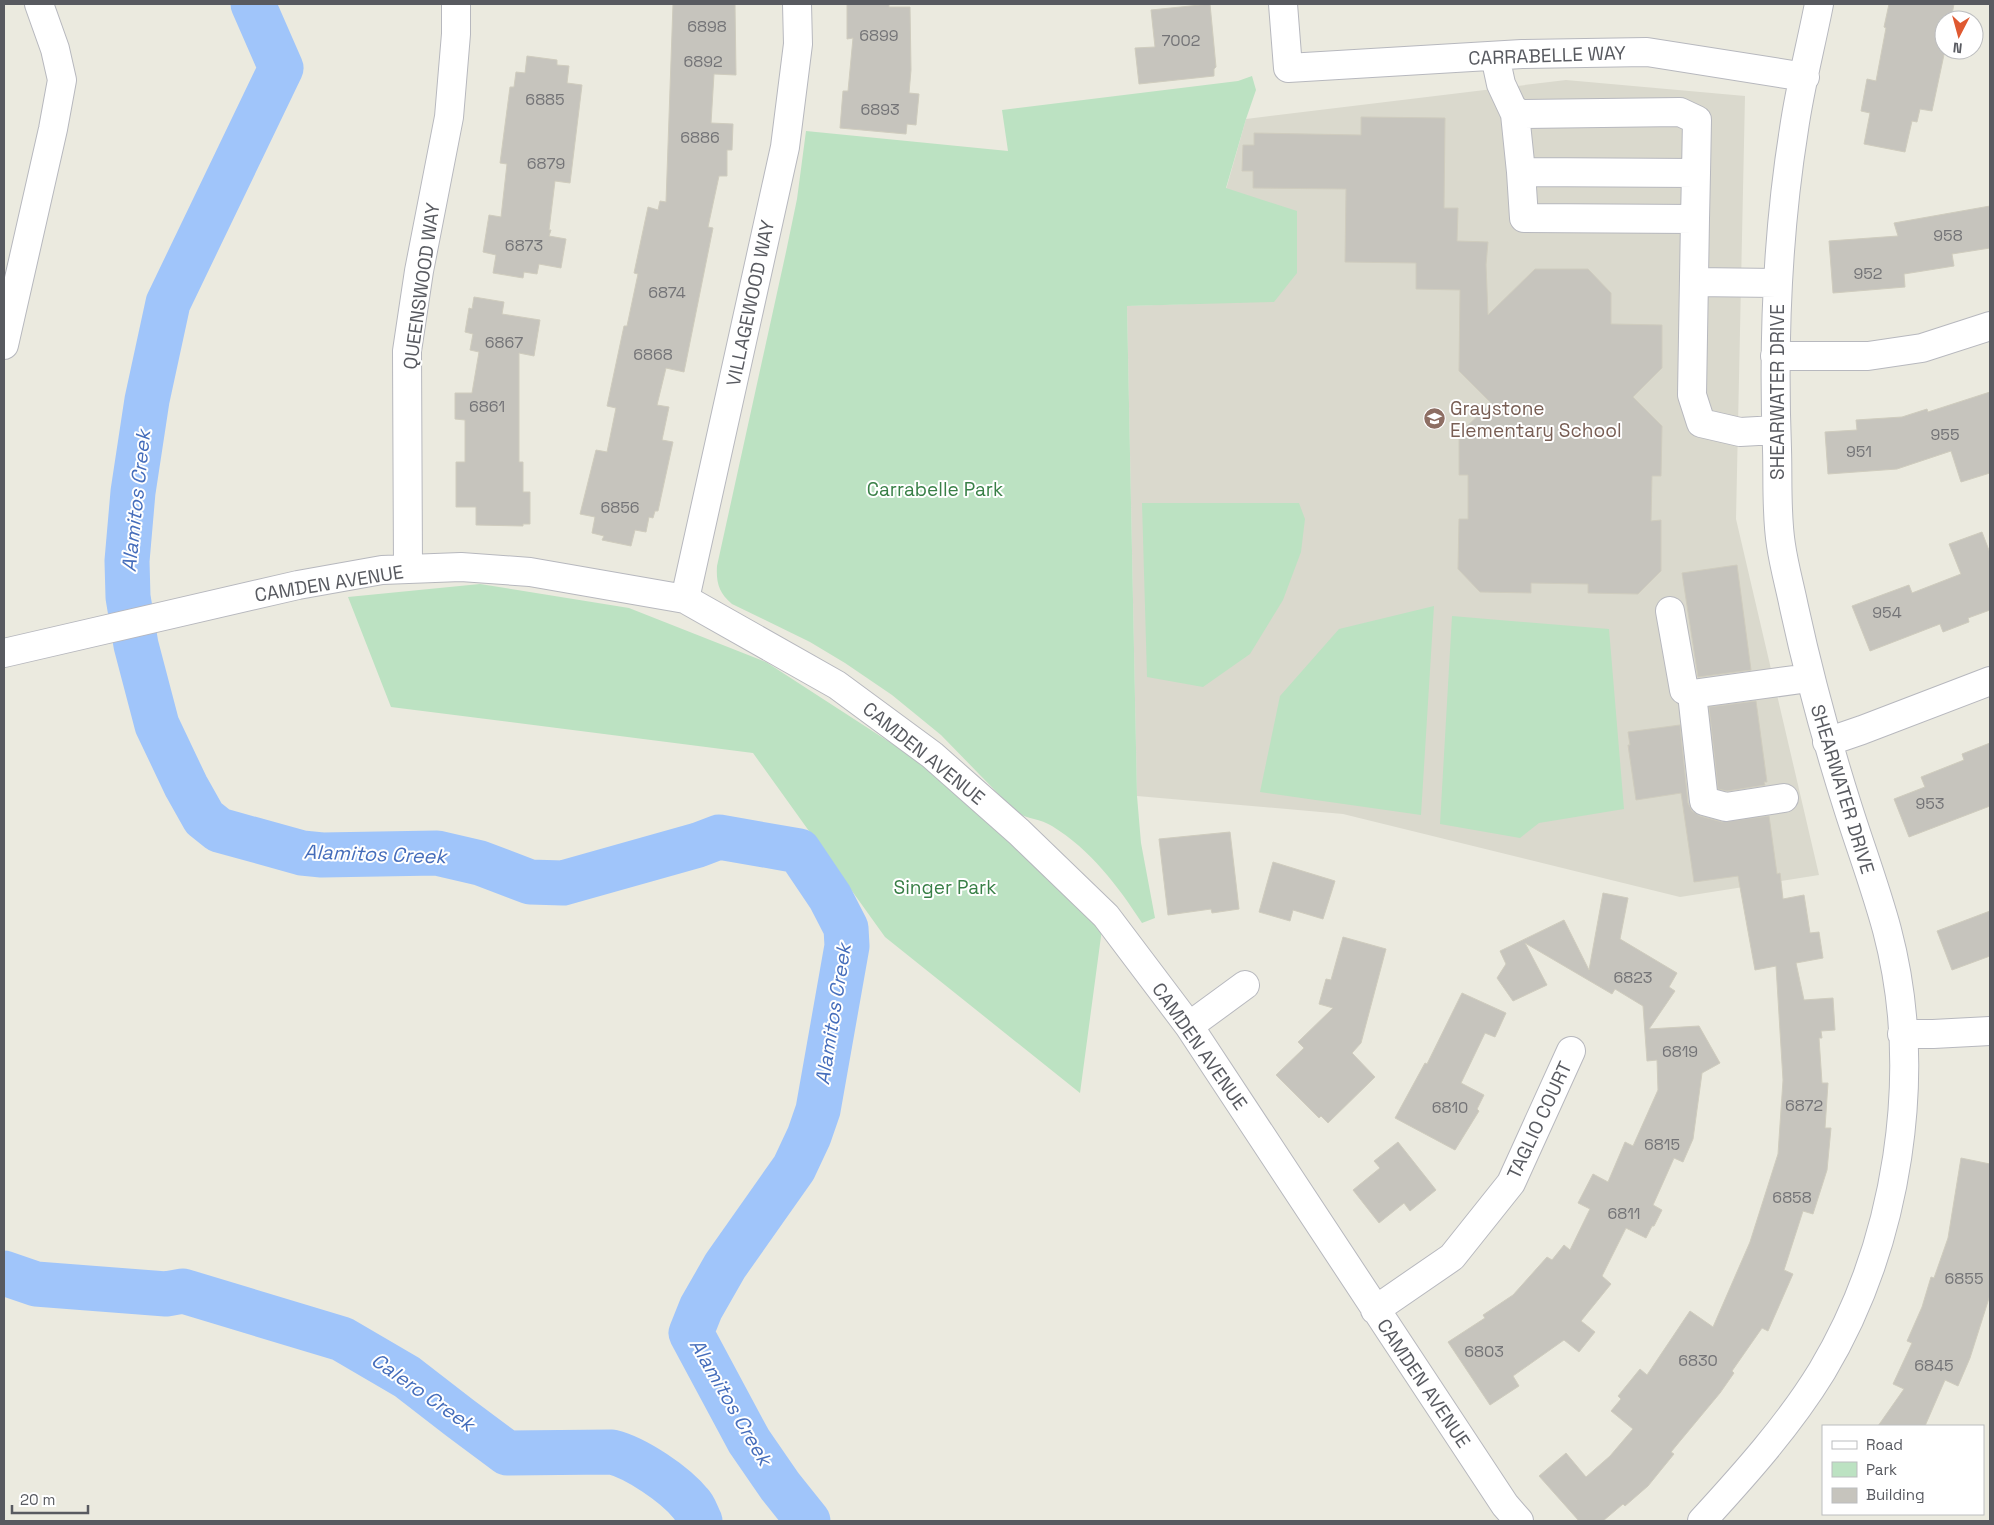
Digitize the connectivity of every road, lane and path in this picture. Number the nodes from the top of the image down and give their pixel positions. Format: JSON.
{"nodes":[{"id":1,"x":39,"y":4,"type":"edge"},
{"id":2,"x":456,"y":4,"type":"edge"},
{"id":3,"x":797,"y":4,"type":"edge"},
{"id":4,"x":1283,"y":4,"type":"edge"},
{"id":5,"x":1819,"y":4,"type":"edge"},
{"id":6,"x":1495,"y":56,"type":"junction"},
{"id":7,"x":1805,"y":77,"type":"junction"},
{"id":8,"x":1515,"y":114,"type":"junction"},
{"id":9,"x":1521,"y":172,"type":"junction"},
{"id":10,"x":1696,"y":173,"type":"junction"},
{"id":11,"x":1695,"y":219,"type":"junction"},
{"id":12,"x":1694,"y":282,"type":"junction"},
{"id":13,"x":1777,"y":283,"type":"junction"},
{"id":14,"x":1990,"y":326,"type":"edge"},
{"id":15,"x":4,"y":345,"type":"edge"},
{"id":16,"x":1775,"y":356,"type":"junction"},
{"id":17,"x":1776,"y":430,"type":"junction"},
{"id":18,"x":408,"y":569,"type":"junction"},
{"id":19,"x":685,"y":599,"type":"junction"},
{"id":20,"x":1670,"y":611,"type":"dead end"},
{"id":21,"x":4,"y":653,"type":"edge"},
{"id":22,"x":1809,"y":678,"type":"junction"},
{"id":23,"x":1990,"y":681,"type":"edge"},
{"id":24,"x":1692,"y":694,"type":"junction"},
{"id":25,"x":1827,"y":742,"type":"junction"},
{"id":26,"x":1784,"y":798,"type":"dead end"},
{"id":27,"x":1245,"y":985,"type":"dead end"},
{"id":28,"x":1189,"y":1026,"type":"junction"},
{"id":29,"x":1990,"y":1031,"type":"edge"},
{"id":30,"x":1902,"y":1034,"type":"junction"},
{"id":31,"x":1571,"y":1050,"type":"dead end"},
{"id":32,"x":1375,"y":1310,"type":"junction"},
{"id":33,"x":1519,"y":1521,"type":"edge"},
{"id":34,"x":1702,"y":1521,"type":"edge"}],
"edges":[{"from":1,"to":15,"type":"street"},
{"from":2,"to":18,"type":"street","name":"QUEENSWOOD WAY"},
{"from":3,"to":19,"type":"street","name":"VILLAGEWOOD WAY"},
{"from":4,"to":6,"type":"street","name":"CARRABELLE WAY"},
{"from":5,"to":7,"type":"street","name":"SHEARWATER DRIVE"},
{"from":6,"to":7,"type":"street","name":"CARRABELLE WAY"},
{"from":6,"to":8,"type":"street"},
{"from":7,"to":13,"type":"street","name":"SHEARWATER DRIVE"},
{"from":8,"to":9,"type":"street"},
{"from":8,"to":10,"type":"street"},
{"from":9,"to":10,"type":"street"},
{"from":9,"to":11,"type":"street"},
{"from":10,"to":11,"type":"street"},
{"from":11,"to":12,"type":"street"},
{"from":12,"to":13,"type":"street"},
{"from":12,"to":17,"type":"street"},
{"from":13,"to":16,"type":"street","name":"SHEARWATER DRIVE"},
{"from":14,"to":16,"type":"street"},
{"from":16,"to":17,"type":"street","name":"SHEARWATER DRIVE"},
{"from":17,"to":22,"type":"street","name":"SHEARWATER DRIVE"},
{"from":18,"to":19,"type":"street","name":"CAMDEN AVENUE"},
{"from":18,"to":21,"type":"street","name":"CAMDEN AVENUE"},
{"from":19,"to":28,"type":"street","name":"CAMDEN AVENUE"},
{"from":20,"to":24,"type":"street"},
{"from":22,"to":24,"type":"street"},
{"from":22,"to":25,"type":"street","name":"SHEARWATER DRIVE"},
{"from":23,"to":25,"type":"street"},
{"from":24,"to":26,"type":"street"},
{"from":25,"to":30,"type":"street","name":"SHEARWATER DRIVE"},
{"from":27,"to":28,"type":"street"},
{"from":28,"to":32,"type":"street","name":"CAMDEN AVENUE"},
{"from":29,"to":30,"type":"street"},
{"from":30,"to":34,"type":"street","name":"SHEARWATER DRIVE"},
{"from":31,"to":32,"type":"street","name":"TAGLIO COURT"},
{"from":32,"to":33,"type":"street","name":"CAMDEN AVENUE"}]}
